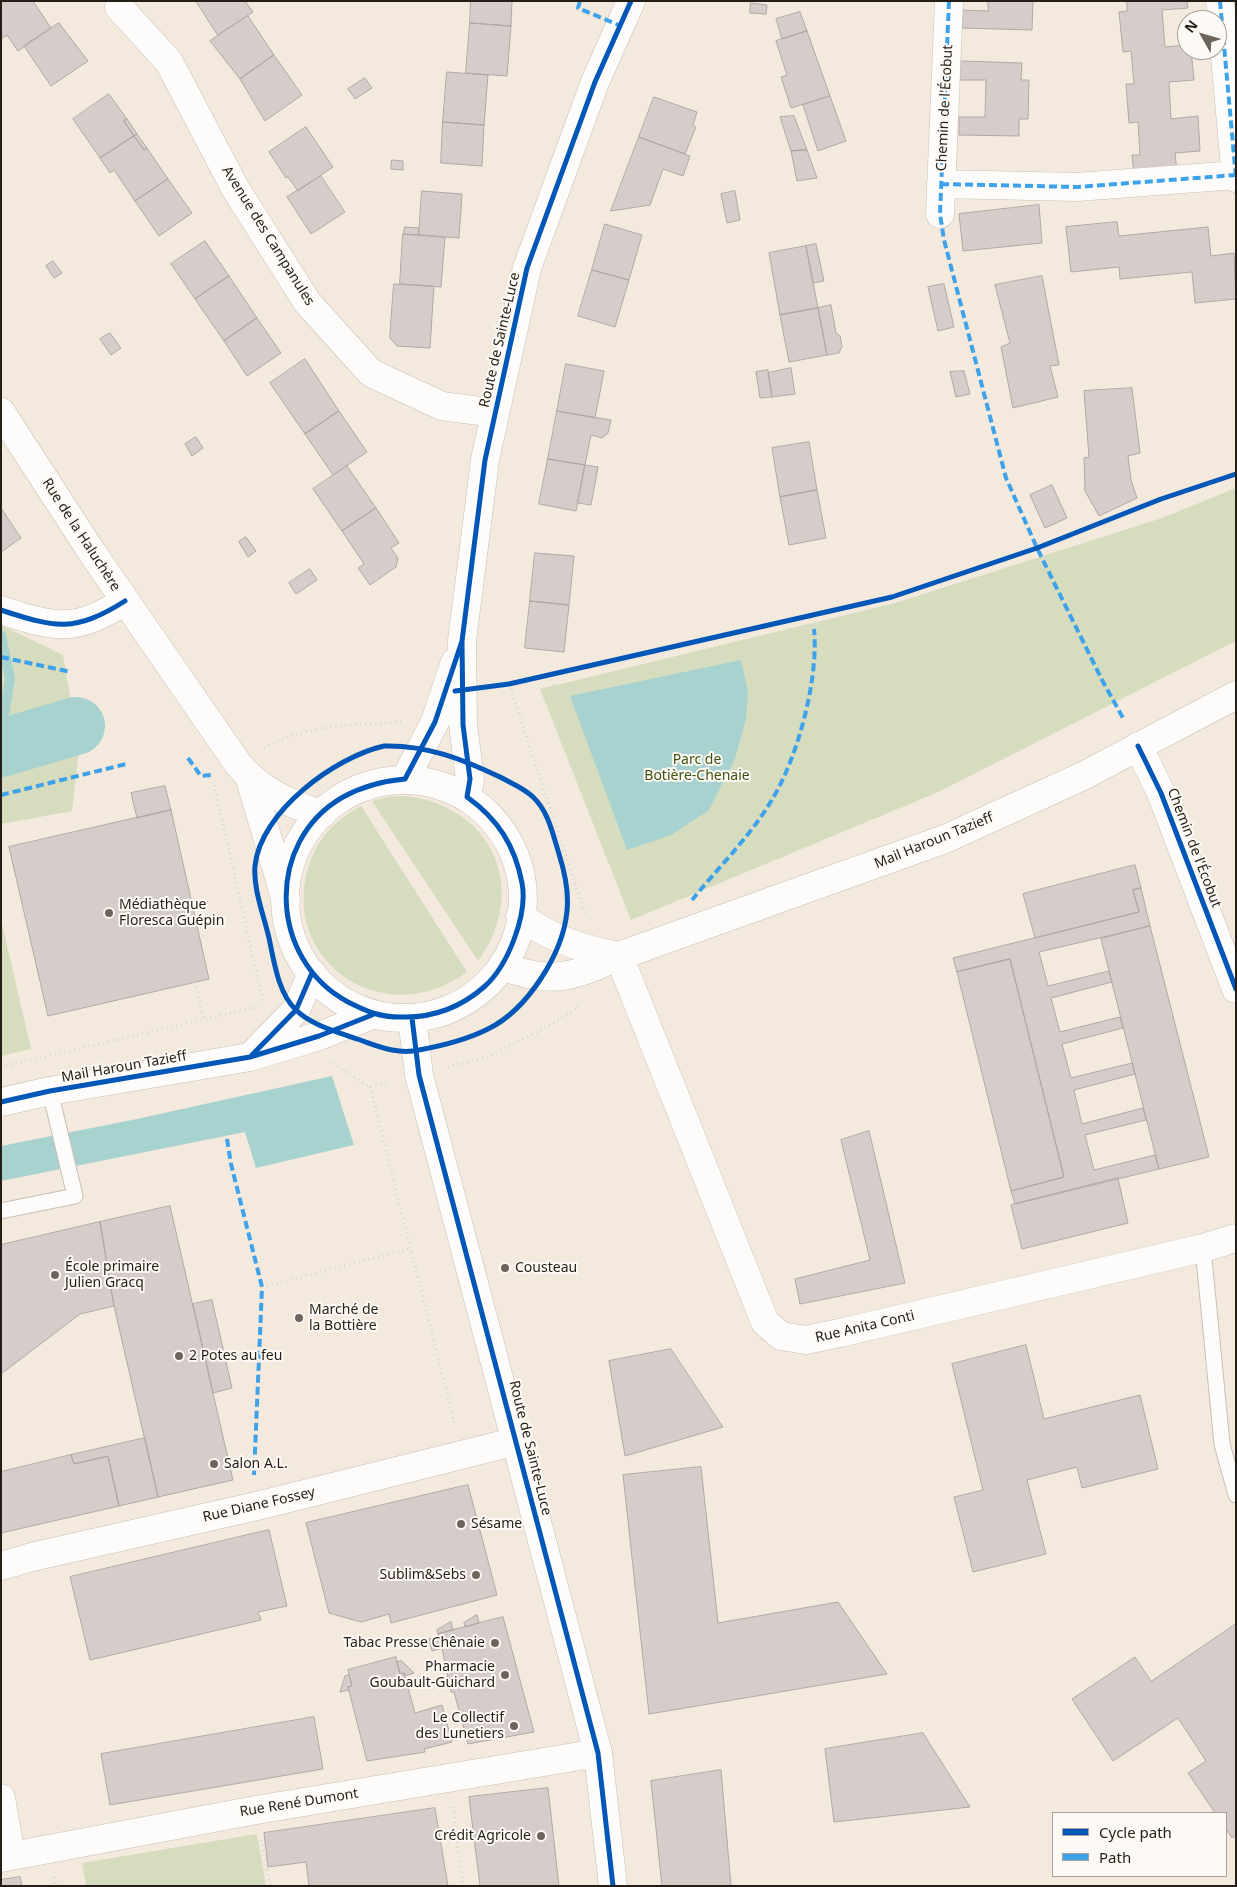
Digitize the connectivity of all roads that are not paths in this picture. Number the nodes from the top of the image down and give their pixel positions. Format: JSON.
{"nodes":[{"id":1,"x":631,"y":1,"type":"edge"},
{"id":2,"x":950,"y":1,"type":"edge"},
{"id":3,"x":1220,"y":1,"type":"edge"},
{"id":4,"x":119,"y":7,"type":"dead end"},
{"id":5,"x":1236,"y":176,"type":"edge"},
{"id":6,"x":941,"y":184,"type":"junction"},
{"id":7,"x":940,"y":214,"type":"dead end"},
{"id":8,"x":1,"y":412,"type":"edge"},
{"id":9,"x":495,"y":413,"type":"junction"},
{"id":10,"x":125,"y":601,"type":"junction"},
{"id":11,"x":1,"y":610,"type":"edge"},
{"id":12,"x":462,"y":641,"type":"junction"},
{"id":13,"x":1236,"y":695,"type":"edge"},
{"id":14,"x":1138,"y":746,"type":"junction"},
{"id":15,"x":244,"y":772,"type":"junction"},
{"id":16,"x":405,"y":780,"type":"junction"},
{"id":17,"x":467,"y":797,"type":"junction"},
{"id":18,"x":322,"y":814,"type":"junction"},
{"id":19,"x":286,"y":901,"type":"junction"},
{"id":20,"x":520,"y":916,"type":"junction"},
{"id":21,"x":619,"y":956,"type":"junction"},
{"id":22,"x":502,"y":966,"type":"junction"},
{"id":23,"x":312,"y":973,"type":"junction"},
{"id":24,"x":1236,"y":989,"type":"edge"},
{"id":25,"x":372,"y":1015,"type":"junction"},
{"id":26,"x":412,"y":1018,"type":"junction"},
{"id":27,"x":250,"y":1057,"type":"junction"},
{"id":28,"x":50,"y":1091,"type":"junction"},
{"id":29,"x":1,"y":1102,"type":"edge"},
{"id":30,"x":1,"y":1211,"type":"edge"},
{"id":31,"x":1236,"y":1238,"type":"edge"},
{"id":32,"x":1203,"y":1248,"type":"junction"},
{"id":33,"x":517,"y":1441,"type":"junction"},
{"id":34,"x":1236,"y":1495,"type":"edge"},
{"id":35,"x":1,"y":1566,"type":"edge"},
{"id":36,"x":598,"y":1754,"type":"junction"},
{"id":37,"x":1,"y":1798,"type":"edge"},
{"id":38,"x":6,"y":1857,"type":"edge"},
{"id":39,"x":613,"y":1886,"type":"edge"}],
"edges":[{"from":1,"to":9,"type":"street","name":"Route de Sainte-Luce"},
{"from":2,"to":6,"type":"street","name":"Chemin de l'Écobut"},
{"from":3,"to":5,"type":"street"},
{"from":4,"to":9,"type":"street","name":"Avenue des Campanules"},
{"from":5,"to":6,"type":"street"},
{"from":6,"to":7,"type":"street","name":"Chemin de l'Écobut"},
{"from":8,"to":10,"type":"street","name":"Rue de la Haluchère"},
{"from":9,"to":12,"type":"street","name":"Route de Sainte-Luce"},
{"from":10,"to":11,"type":"street"},
{"from":10,"to":15,"type":"street","name":"Rue de la Haluchère"},
{"from":12,"to":16,"type":"street","name":"Route de Sainte-Luce"},
{"from":12,"to":17,"type":"street","name":"Route de Sainte-Luce"},
{"from":13,"to":14,"type":"street","name":"Mail Haroun Tazieff"},
{"from":14,"to":21,"type":"street","name":"Mail Haroun Tazieff"},
{"from":14,"to":24,"type":"street","name":"Chemin de l'Écobut"},
{"from":15,"to":18,"type":"street","name":"Rue de la Haluchère"},
{"from":15,"to":19,"type":"street","name":"Rue de la Haluchère"},
{"from":16,"to":17,"type":"street"},
{"from":16,"to":18,"type":"street"},
{"from":17,"to":20,"type":"street"},
{"from":18,"to":19,"type":"street"},
{"from":19,"to":23,"type":"street"},
{"from":20,"to":21,"type":"street"},
{"from":20,"to":22,"type":"street"},
{"from":21,"to":22,"type":"street","name":"Mail Haroun Tazieff"},
{"from":21,"to":32,"type":"street","name":"Rue Anita Conti"},
{"from":22,"to":26,"type":"street"},
{"from":23,"to":25,"type":"street"},
{"from":23,"to":27,"type":"street"},
{"from":25,"to":26,"type":"street"},
{"from":25,"to":27,"type":"street","name":"Mail Haroun Tazieff"},
{"from":26,"to":33,"type":"street","name":"Route de Sainte-Luce"},
{"from":27,"to":28,"type":"street","name":"Mail Haroun Tazieff"},
{"from":28,"to":29,"type":"street","name":"Mail Haroun Tazieff"},
{"from":28,"to":30,"type":"lane"},
{"from":31,"to":32,"type":"street","name":"Rue Anita Conti"},
{"from":32,"to":34,"type":"lane"},
{"from":33,"to":35,"type":"street","name":"Rue Diane Fossey"},
{"from":33,"to":36,"type":"street","name":"Route de Sainte-Luce"},
{"from":36,"to":38,"type":"street","name":"Rue René Dumont"},
{"from":36,"to":39,"type":"street","name":"Route de Sainte-Luce"},
{"from":37,"to":38,"type":"street"}]}
